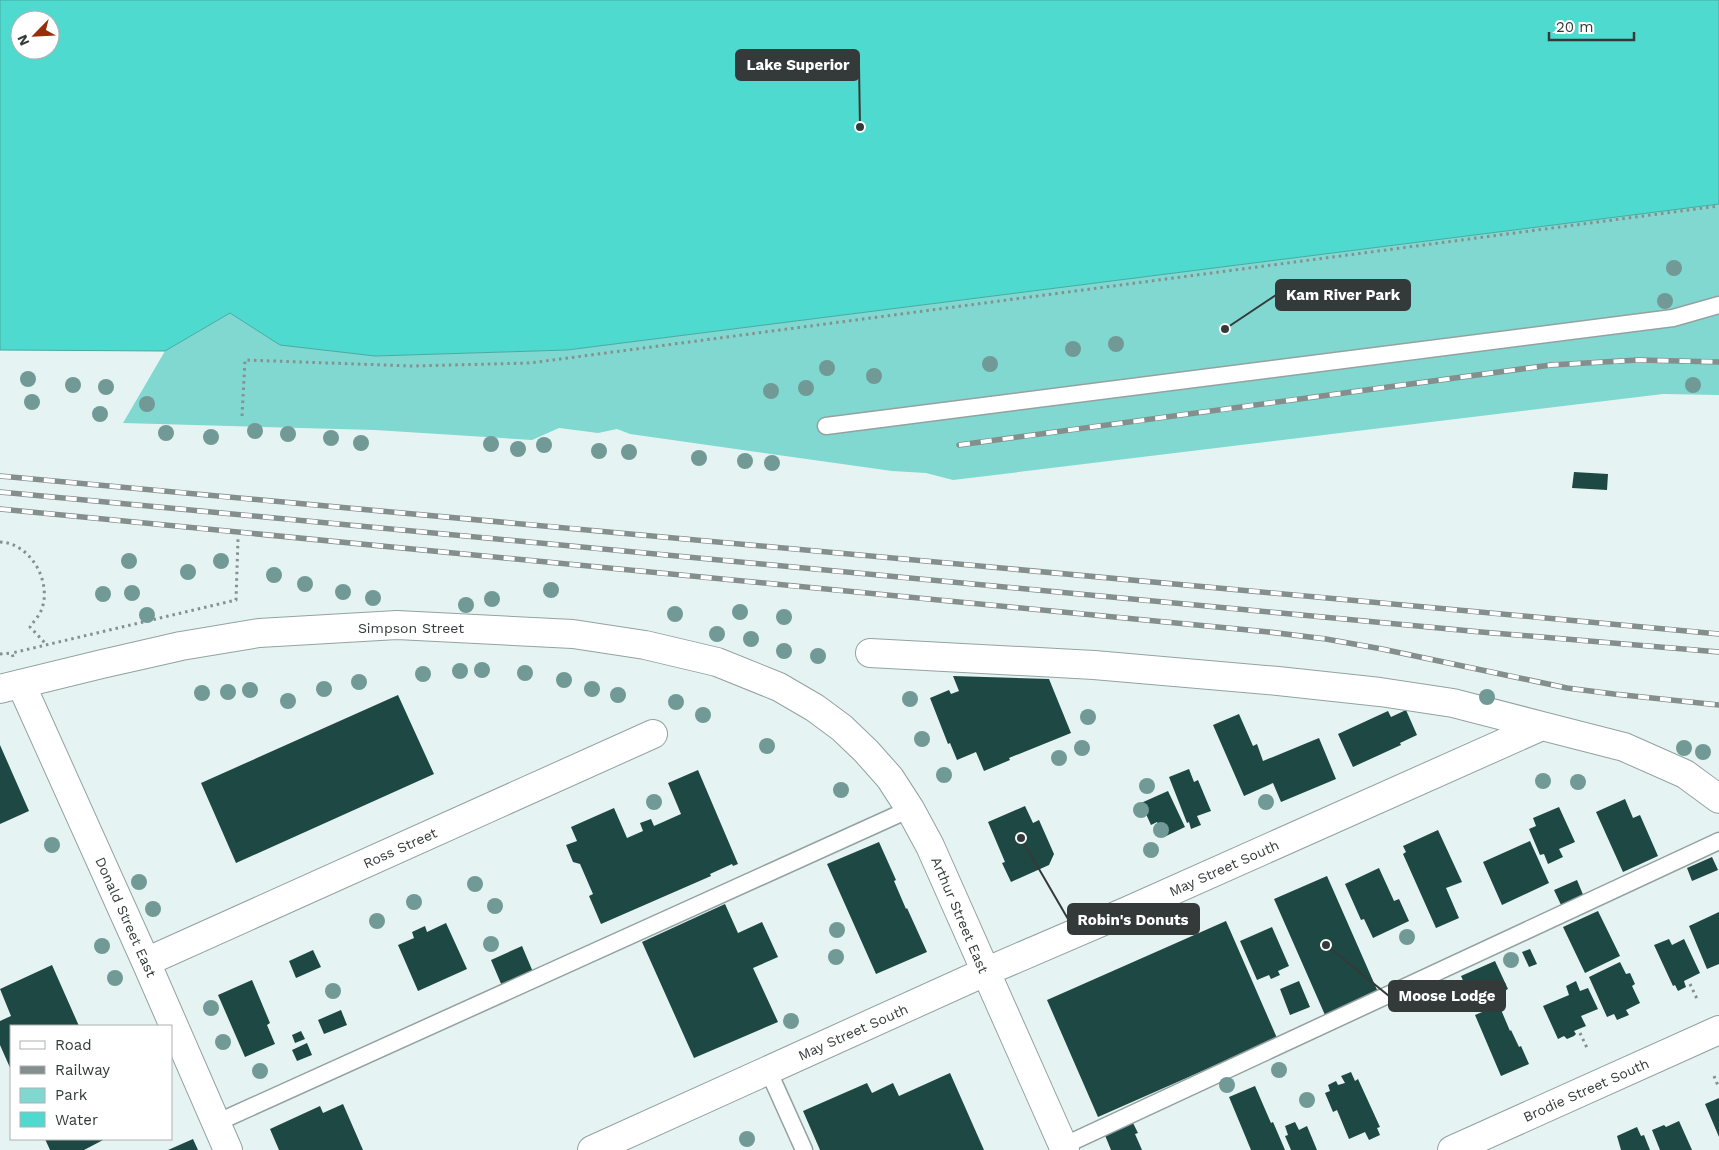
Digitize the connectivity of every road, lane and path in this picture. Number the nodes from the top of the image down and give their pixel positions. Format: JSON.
{"nodes":[{"id":1,"x":1719,"y":206,"type":"edge"},
{"id":2,"x":1719,"y":305,"type":"edge"},
{"id":3,"x":242,"y":416,"type":"dead end"},
{"id":4,"x":826,"y":426,"type":"dead end"},
{"id":5,"x":238,"y":539,"type":"dead end"},
{"id":6,"x":0,"y":542,"type":"edge"},
{"id":7,"x":47,"y":644,"type":"junction"},
{"id":8,"x":12,"y":652,"type":"junction"},
{"id":9,"x":870,"y":653,"type":"dead end"},
{"id":10,"x":0,"y":654,"type":"edge"},
{"id":11,"x":11,"y":687,"type":"edge"},
{"id":12,"x":815,"y":708,"type":"joint"},
{"id":13,"x":1542,"y":726,"type":"junction"},
{"id":14,"x":653,"y":734,"type":"dead end"},
{"id":15,"x":1719,"y":799,"type":"edge"},
{"id":16,"x":910,"y":809,"type":"junction"},
{"id":17,"x":1719,"y":841,"type":"edge"},
{"id":18,"x":146,"y":962,"type":"junction"},
{"id":19,"x":985,"y":972,"type":"junction"},
{"id":20,"x":1690,"y":984,"type":"dead end"},
{"id":21,"x":1698,"y":1001,"type":"dead end"},
{"id":22,"x":1719,"y":1030,"type":"edge"},
{"id":23,"x":1580,"y":1033,"type":"dead end"},
{"id":24,"x":1588,"y":1050,"type":"dead end"},
{"id":25,"x":768,"y":1070,"type":"junction"},
{"id":26,"x":1714,"y":1076,"type":"dead end"},
{"id":27,"x":1719,"y":1088,"type":"edge"},
{"id":28,"x":216,"y":1123,"type":"junction"},
{"id":29,"x":1064,"y":1148,"type":"edge"},
{"id":30,"x":228,"y":1150,"type":"edge"},
{"id":31,"x":592,"y":1150,"type":"edge"},
{"id":32,"x":804,"y":1150,"type":"edge"},
{"id":33,"x":1452,"y":1150,"type":"edge"}],
"edges":[{"from":1,"to":3,"type":"path"},
{"from":2,"to":4,"type":"lane"},
{"from":5,"to":7,"type":"path"},
{"from":6,"to":7,"type":"path"},
{"from":7,"to":8,"type":"path"},
{"from":8,"to":10,"type":"path"},
{"from":8,"to":11,"type":"path"},
{"from":9,"to":13,"type":"street"},
{"from":11,"to":12,"type":"street","name":"Simpson Street"},
{"from":11,"to":18,"type":"street","name":"Donald Street East"},
{"from":12,"to":16,"type":"street","name":"Arthur Street East"},
{"from":13,"to":15,"type":"street"},
{"from":13,"to":19,"type":"street","name":"May Street South"},
{"from":14,"to":18,"type":"street","name":"Ross Street"},
{"from":16,"to":19,"type":"street","name":"Arthur Street East"},
{"from":16,"to":28,"type":"lane"},
{"from":17,"to":29,"type":"lane"},
{"from":18,"to":28,"type":"street","name":"Donald Street East"},
{"from":19,"to":25,"type":"street","name":"May Street South"},
{"from":19,"to":29,"type":"street","name":"Arthur Street East"},
{"from":20,"to":21,"type":"path"},
{"from":22,"to":33,"type":"street","name":"Brodie Street South"},
{"from":23,"to":24,"type":"path"},
{"from":25,"to":31,"type":"street","name":"May Street South"},
{"from":25,"to":32,"type":"lane"},
{"from":26,"to":27,"type":"path"},
{"from":28,"to":30,"type":"street","name":"Donald Street East"}]}
